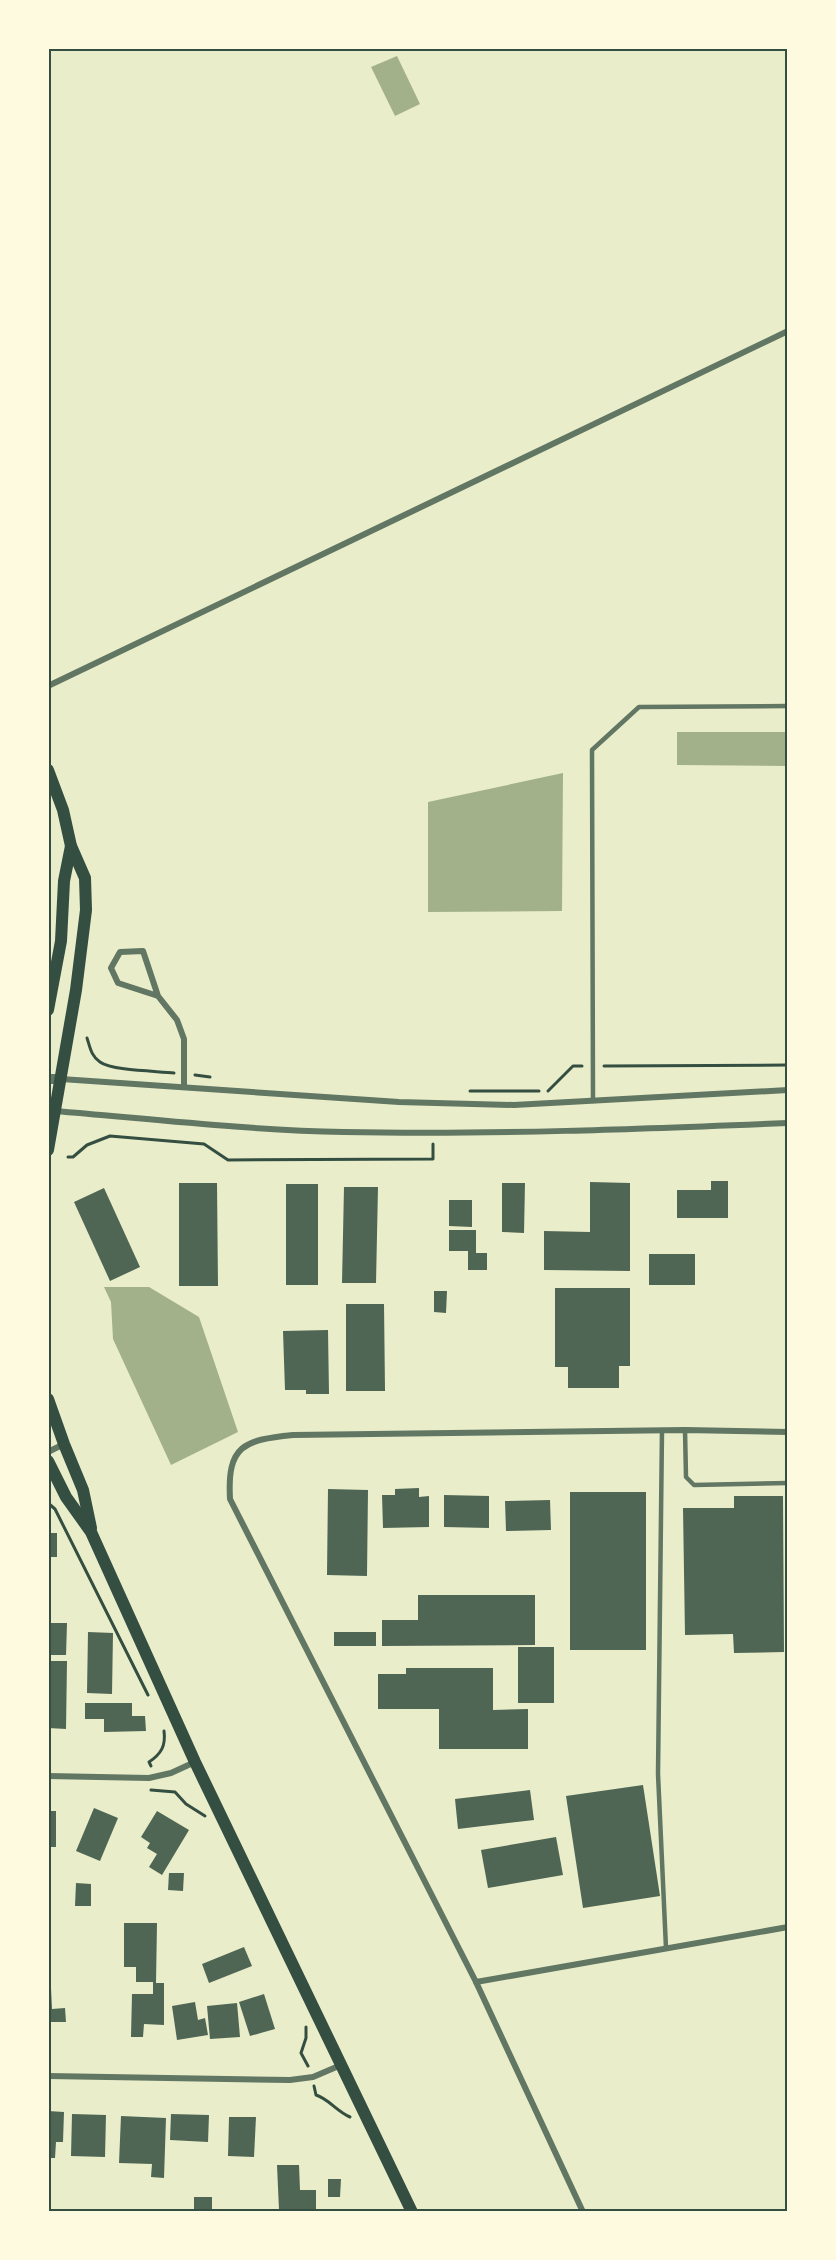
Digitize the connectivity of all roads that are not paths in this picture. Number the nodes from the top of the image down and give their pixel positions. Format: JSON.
{"nodes":[{"id":1,"x":788,"y":331,"type":"edge"},
{"id":2,"x":48,"y":686,"type":"edge"},
{"id":3,"x":788,"y":706,"type":"edge"},
{"id":4,"x":48,"y":770,"type":"edge"},
{"id":5,"x":71,"y":846,"type":"junction"},
{"id":6,"x":158,"y":996,"type":"junction"},
{"id":7,"x":48,"y":1010,"type":"edge"},
{"id":8,"x":54,"y":1079,"type":"edge"},
{"id":9,"x":184,"y":1087,"type":"junction"},
{"id":10,"x":788,"y":1090,"type":"edge"},
{"id":11,"x":593,"y":1102,"type":"junction"},
{"id":12,"x":51,"y":1111,"type":"edge"},
{"id":13,"x":788,"y":1123,"type":"edge"},
{"id":14,"x":48,"y":1150,"type":"edge"},
{"id":15,"x":48,"y":1400,"type":"edge"},
{"id":16,"x":663,"y":1430,"type":"junction"},
{"id":17,"x":685,"y":1430,"type":"junction"},
{"id":18,"x":788,"y":1432,"type":"edge"},
{"id":19,"x":64,"y":1444,"type":"junction"},
{"id":20,"x":48,"y":1452,"type":"edge"},
{"id":21,"x":48,"y":1461,"type":"edge"},
{"id":22,"x":788,"y":1483,"type":"edge"},
{"id":23,"x":92,"y":1532,"type":"junction"},
{"id":24,"x":195,"y":1762,"type":"junction"},
{"id":25,"x":48,"y":1776,"type":"edge"},
{"id":26,"x":788,"y":1927,"type":"edge"},
{"id":27,"x":666,"y":1948,"type":"junction"},
{"id":28,"x":476,"y":1982,"type":"junction"},
{"id":29,"x":341,"y":2065,"type":"junction"},
{"id":30,"x":48,"y":2076,"type":"edge"},
{"id":31,"x":412,"y":2212,"type":"edge"},
{"id":32,"x":583,"y":2212,"type":"edge"}],
"edges":[{"from":1,"to":2,"type":"street"},
{"from":3,"to":11,"type":"lane"},
{"from":4,"to":5,"type":"main road"},
{"from":5,"to":7,"type":"main road"},
{"from":5,"to":8,"type":"main road"},
{"from":6,"to":6,"type":"street"},
{"from":6,"to":9,"type":"street"},
{"from":8,"to":9,"type":"street"},
{"from":8,"to":12,"type":"main road"},
{"from":9,"to":11,"type":"street"},
{"from":10,"to":11,"type":"street"},
{"from":12,"to":13,"type":"street"},
{"from":12,"to":14,"type":"main road"},
{"from":15,"to":19,"type":"main road"},
{"from":16,"to":17,"type":"street"},
{"from":16,"to":27,"type":"lane"},
{"from":16,"to":28,"type":"street"},
{"from":17,"to":18,"type":"street"},
{"from":17,"to":22,"type":"lane"},
{"from":19,"to":20,"type":"street"},
{"from":19,"to":23,"type":"main road"},
{"from":21,"to":23,"type":"main road"},
{"from":23,"to":24,"type":"main road"},
{"from":24,"to":25,"type":"street"},
{"from":24,"to":29,"type":"main road"},
{"from":26,"to":27,"type":"street"},
{"from":27,"to":28,"type":"street"},
{"from":28,"to":32,"type":"street"},
{"from":29,"to":30,"type":"street"},
{"from":29,"to":31,"type":"main road"}]}
